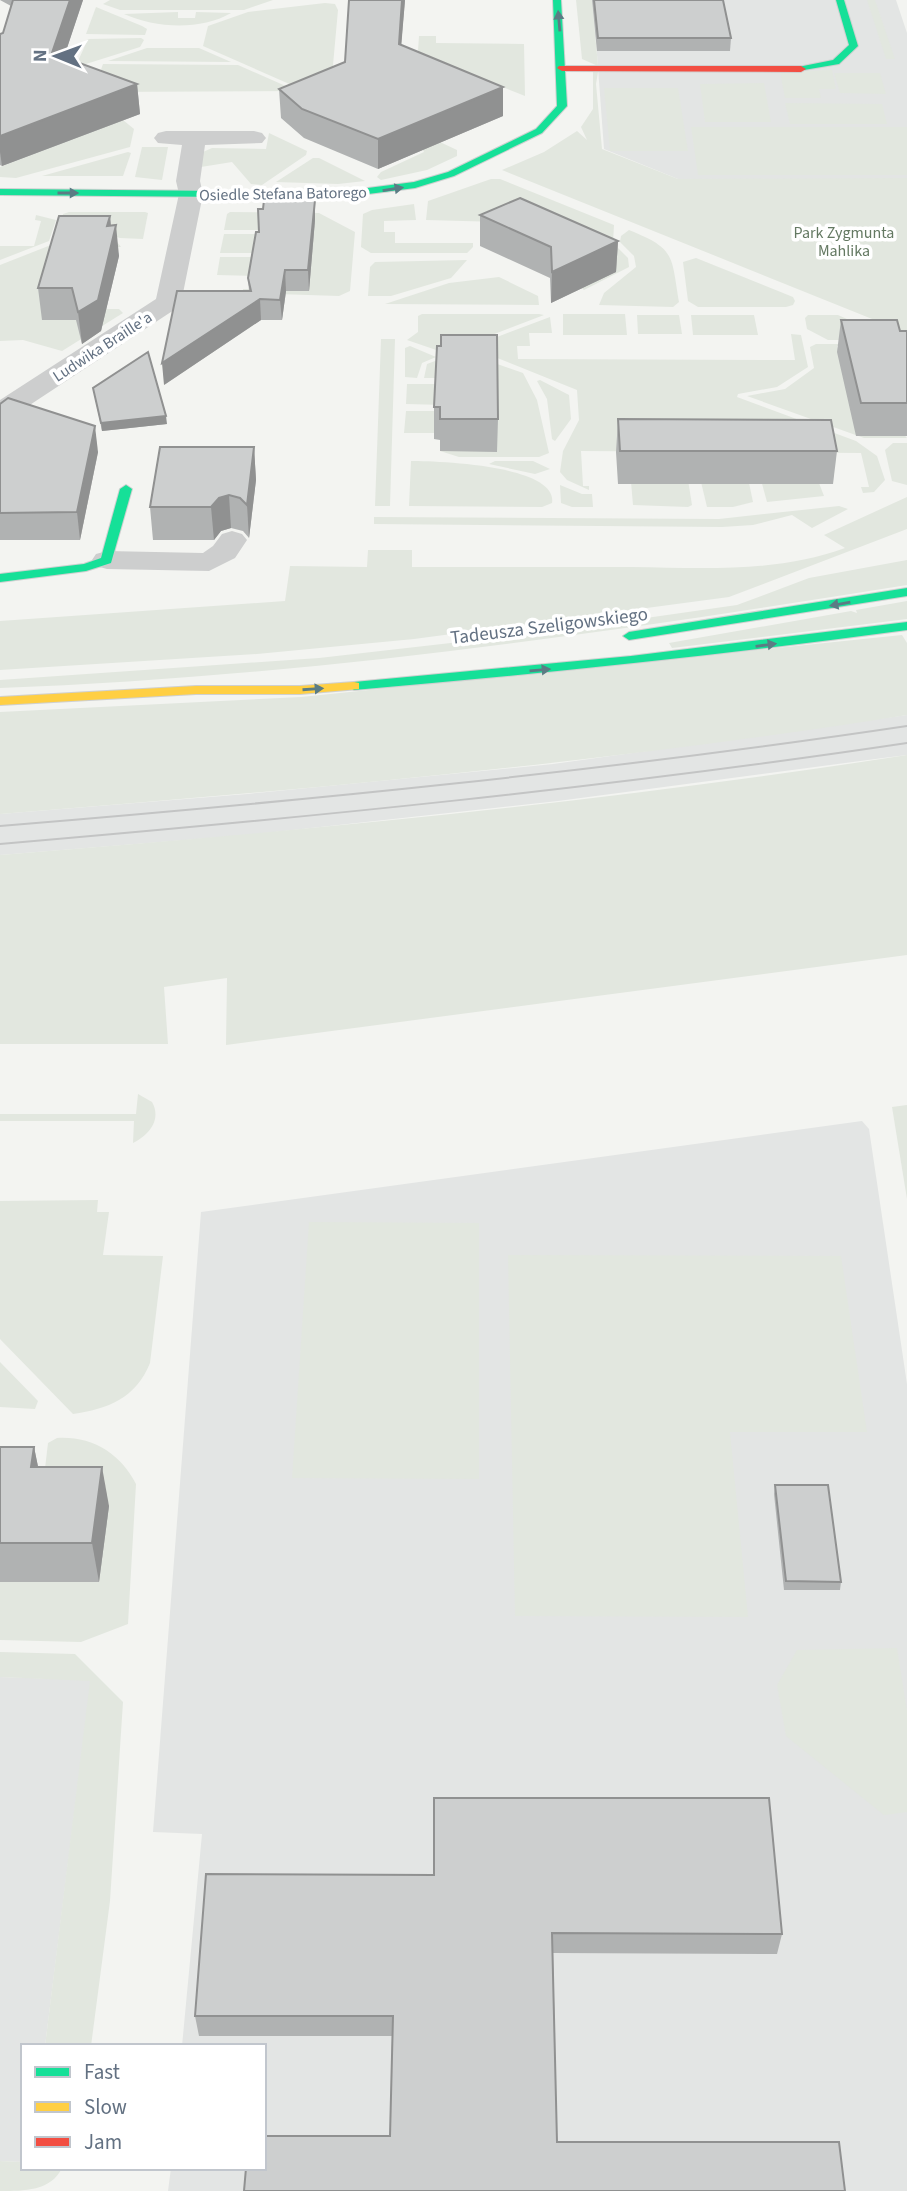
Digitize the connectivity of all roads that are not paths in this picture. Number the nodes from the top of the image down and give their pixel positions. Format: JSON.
{"nodes":[{"id":1,"x":557,"y":0,"type":"edge"},
{"id":2,"x":841,"y":0,"type":"edge"},
{"id":3,"x":562,"y":68,"type":"junction"},
{"id":4,"x":166,"y":138,"type":"dead end"},
{"id":5,"x":195,"y":138,"type":"junction"},
{"id":6,"x":254,"y":138,"type":"dead end"},
{"id":7,"x":0,"y":192,"type":"edge"},
{"id":8,"x":191,"y":194,"type":"junction"},
{"id":9,"x":0,"y":412,"type":"edge"},
{"id":10,"x":126,"y":489,"type":"dead end"},
{"id":11,"x":232,"y":540,"type":"dead end"},
{"id":12,"x":107,"y":560,"type":"junction"},
{"id":13,"x":0,"y":579,"type":"edge"},
{"id":14,"x":907,"y":592,"type":"edge"},
{"id":15,"x":907,"y":626,"type":"edge"},
{"id":16,"x":612,"y":638,"type":"dead end"},
{"id":17,"x":354,"y":669,"type":"dead end"},
{"id":18,"x":196,"y":690,"type":"junction"},
{"id":19,"x":0,"y":701,"type":"edge"}],
"edges":[{"from":3,"to":1,"type":"street","name":"Osiedle Stefana Batorego","one_way":true},
{"from":2,"to":3,"type":"street"},
{"from":8,"to":3,"type":"street","name":"Osiedle Stefana Batorego","one_way":true},
{"from":4,"to":5,"type":"street"},
{"from":5,"to":6,"type":"street"},
{"from":5,"to":8,"type":"street","name":"Ludwika Braille'a"},
{"from":7,"to":8,"type":"street","name":"Osiedle Stefana Batorego","one_way":true},
{"from":8,"to":9,"type":"street","name":"Ludwika Braille'a"},
{"from":10,"to":12,"type":"street"},
{"from":11,"to":12,"type":"street"},
{"from":12,"to":13,"type":"street"},
{"from":14,"to":16,"type":"street","name":"Tadeusza Szeligowskiego","one_way":true},
{"from":18,"to":15,"type":"street","one_way":true},
{"from":17,"to":18,"type":"street"},
{"from":18,"to":19,"type":"street"}]}
